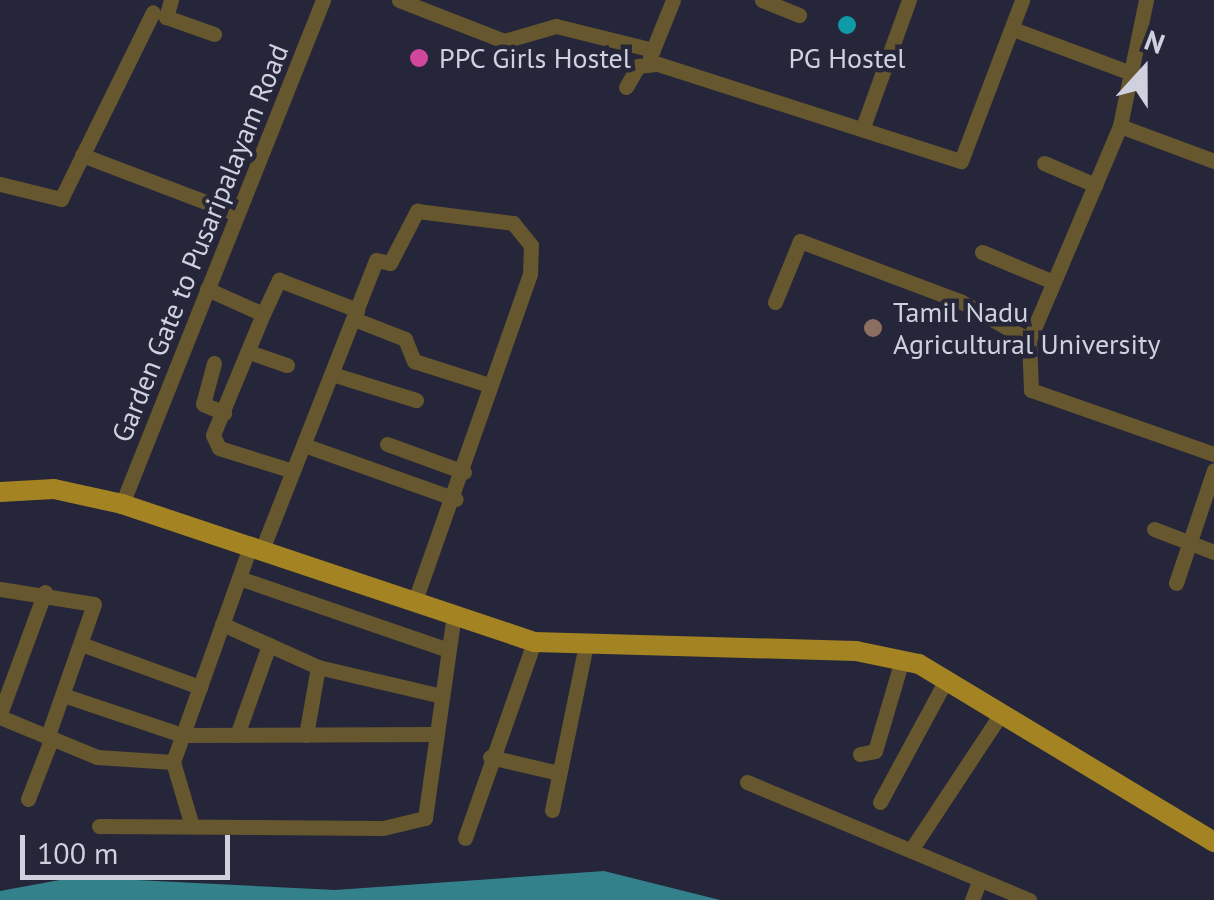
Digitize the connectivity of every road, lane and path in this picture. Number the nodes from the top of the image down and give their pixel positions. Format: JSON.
{"nodes":[{"id":1,"x":171,"y":0,"type":"edge"},
{"id":2,"x":324,"y":0,"type":"edge"},
{"id":3,"x":399,"y":0,"type":"edge"},
{"id":4,"x":672,"y":0,"type":"edge"},
{"id":5,"x":762,"y":0,"type":"edge"},
{"id":6,"x":909,"y":0,"type":"edge"},
{"id":7,"x":1022,"y":0,"type":"edge"},
{"id":8,"x":1146,"y":0,"type":"edge"},
{"id":9,"x":153,"y":12,"type":"dead end"},
{"id":10,"x":799,"y":14,"type":"dead end"},
{"id":11,"x":1013,"y":29,"type":"junction"},
{"id":12,"x":214,"y":34,"type":"dead end"},
{"id":13,"x":650,"y":58,"type":"junction"},
{"id":14,"x":1131,"y":73,"type":"junction"},
{"id":15,"x":626,"y":87,"type":"dead end"},
{"id":16,"x":864,"y":126,"type":"junction"},
{"id":17,"x":1120,"y":126,"type":"junction"},
{"id":18,"x":82,"y":155,"type":"junction"},
{"id":19,"x":1214,"y":161,"type":"edge"},
{"id":20,"x":1044,"y":163,"type":"dead end"},
{"id":21,"x":0,"y":184,"type":"edge"},
{"id":22,"x":1095,"y":185,"type":"junction"},
{"id":23,"x":237,"y":214,"type":"junction"},
{"id":24,"x":982,"y":252,"type":"dead end"},
{"id":25,"x":1053,"y":282,"type":"junction"},
{"id":26,"x":208,"y":290,"type":"junction"},
{"id":27,"x":775,"y":302,"type":"dead end"},
{"id":28,"x":262,"y":314,"type":"junction"},
{"id":29,"x":355,"y":315,"type":"junction"},
{"id":30,"x":1029,"y":340,"type":"junction"},
{"id":31,"x":252,"y":352,"type":"junction"},
{"id":32,"x":214,"y":363,"type":"dead end"},
{"id":33,"x":287,"y":365,"type":"dead end"},
{"id":34,"x":332,"y":374,"type":"junction"},
{"id":35,"x":486,"y":384,"type":"junction"},
{"id":36,"x":416,"y":400,"type":"dead end"},
{"id":37,"x":224,"y":412,"type":"junction"},
{"id":38,"x":387,"y":444,"type":"dead end"},
{"id":39,"x":304,"y":446,"type":"junction"},
{"id":40,"x":1214,"y":454,"type":"edge"},
{"id":41,"x":1214,"y":470,"type":"edge"},
{"id":42,"x":293,"y":472,"type":"junction"},
{"id":43,"x":464,"y":472,"type":"junction"},
{"id":44,"x":0,"y":492,"type":"edge"},
{"id":45,"x":456,"y":499,"type":"junction"},
{"id":46,"x":122,"y":504,"type":"junction"},
{"id":47,"x":1154,"y":530,"type":"dead end"},
{"id":48,"x":1190,"y":542,"type":"junction"},
{"id":49,"x":257,"y":545,"type":"junction"},
{"id":50,"x":1214,"y":552,"type":"edge"},
{"id":51,"x":238,"y":578,"type":"junction"},
{"id":52,"x":1176,"y":583,"type":"dead end"},
{"id":53,"x":0,"y":589,"type":"edge"},
{"id":54,"x":45,"y":592,"type":"junction"},
{"id":55,"x":415,"y":600,"type":"junction"},
{"id":56,"x":454,"y":613,"type":"junction"},
{"id":57,"x":222,"y":624,"type":"junction"},
{"id":58,"x":534,"y":642,"type":"junction"},
{"id":59,"x":81,"y":644,"type":"junction"},
{"id":60,"x":586,"y":644,"type":"junction"},
{"id":61,"x":269,"y":645,"type":"junction"},
{"id":62,"x":448,"y":650,"type":"junction"},
{"id":63,"x":902,"y":660,"type":"junction"},
{"id":64,"x":318,"y":667,"type":"junction"},
{"id":65,"x":948,"y":678,"type":"junction"},
{"id":66,"x":200,"y":687,"type":"junction"},
{"id":67,"x":62,"y":695,"type":"junction"},
{"id":68,"x":442,"y":696,"type":"junction"},
{"id":69,"x":1002,"y":712,"type":"junction"},
{"id":70,"x":0,"y":716,"type":"edge"},
{"id":71,"x":306,"y":734,"type":"junction"},
{"id":72,"x":436,"y":734,"type":"junction"},
{"id":73,"x":182,"y":735,"type":"junction"},
{"id":74,"x":237,"y":735,"type":"junction"},
{"id":75,"x":49,"y":739,"type":"junction"},
{"id":76,"x":860,"y":754,"type":"dead end"},
{"id":77,"x":490,"y":757,"type":"junction"},
{"id":78,"x":173,"y":762,"type":"junction"},
{"id":79,"x":559,"y":774,"type":"junction"},
{"id":80,"x":747,"y":782,"type":"dead end"},
{"id":81,"x":28,"y":798,"type":"dead end"},
{"id":82,"x":880,"y":802,"type":"dead end"},
{"id":83,"x":552,"y":810,"type":"dead end"},
{"id":84,"x":99,"y":826,"type":"dead end"},
{"id":85,"x":192,"y":826,"type":"junction"},
{"id":86,"x":465,"y":838,"type":"dead end"},
{"id":87,"x":1214,"y":842,"type":"edge"},
{"id":88,"x":912,"y":847,"type":"junction"},
{"id":89,"x":980,"y":880,"type":"junction"},
{"id":90,"x":972,"y":900,"type":"edge"},
{"id":91,"x":1029,"y":900,"type":"edge"}],
"edges":[{"from":1,"to":12,"type":"street"},
{"from":2,"to":23,"type":"street","name":"Garden Gate to Pusaripalayam Road"},
{"from":3,"to":13,"type":"street"},
{"from":4,"to":13,"type":"street"},
{"from":5,"to":10,"type":"street"},
{"from":6,"to":16,"type":"street"},
{"from":7,"to":11,"type":"street"},
{"from":8,"to":14,"type":"street"},
{"from":9,"to":18,"type":"street"},
{"from":11,"to":14,"type":"street"},
{"from":11,"to":16,"type":"street"},
{"from":13,"to":15,"type":"street"},
{"from":13,"to":16,"type":"street"},
{"from":14,"to":17,"type":"street"},
{"from":17,"to":19,"type":"street"},
{"from":17,"to":22,"type":"street"},
{"from":18,"to":21,"type":"street"},
{"from":18,"to":23,"type":"street"},
{"from":20,"to":22,"type":"street"},
{"from":22,"to":25,"type":"street"},
{"from":23,"to":26,"type":"street","name":"Garden Gate to Pusaripalayam Road"},
{"from":24,"to":25,"type":"street"},
{"from":25,"to":30,"type":"street"},
{"from":26,"to":28,"type":"street"},
{"from":26,"to":46,"type":"street","name":"Garden Gate to Pusaripalayam Road"},
{"from":27,"to":30,"type":"street"},
{"from":28,"to":29,"type":"street"},
{"from":28,"to":31,"type":"street"},
{"from":29,"to":34,"type":"street"},
{"from":29,"to":35,"type":"street"},
{"from":29,"to":35,"type":"street"},
{"from":30,"to":40,"type":"street"},
{"from":31,"to":33,"type":"street"},
{"from":31,"to":37,"type":"street"},
{"from":32,"to":37,"type":"street"},
{"from":34,"to":36,"type":"street"},
{"from":34,"to":39,"type":"street"},
{"from":35,"to":43,"type":"street"},
{"from":37,"to":42,"type":"street"},
{"from":38,"to":43,"type":"street"},
{"from":39,"to":42,"type":"street"},
{"from":39,"to":45,"type":"street"},
{"from":41,"to":48,"type":"street"},
{"from":42,"to":49,"type":"street"},
{"from":43,"to":45,"type":"street"},
{"from":44,"to":46,"type":"main road"},
{"from":45,"to":55,"type":"street"},
{"from":46,"to":49,"type":"main road"},
{"from":47,"to":48,"type":"street"},
{"from":48,"to":50,"type":"street"},
{"from":48,"to":52,"type":"street"},
{"from":49,"to":51,"type":"street"},
{"from":49,"to":55,"type":"main road"},
{"from":51,"to":57,"type":"street"},
{"from":51,"to":62,"type":"street"},
{"from":53,"to":54,"type":"street"},
{"from":54,"to":59,"type":"street"},
{"from":54,"to":70,"type":"street"},
{"from":55,"to":56,"type":"main road"},
{"from":56,"to":58,"type":"main road"},
{"from":56,"to":62,"type":"street"},
{"from":57,"to":61,"type":"street"},
{"from":57,"to":66,"type":"street"},
{"from":58,"to":60,"type":"main road"},
{"from":58,"to":77,"type":"street"},
{"from":59,"to":66,"type":"street"},
{"from":59,"to":67,"type":"street"},
{"from":60,"to":63,"type":"main road"},
{"from":60,"to":79,"type":"street"},
{"from":61,"to":64,"type":"street"},
{"from":61,"to":74,"type":"street"},
{"from":62,"to":68,"type":"street"},
{"from":63,"to":65,"type":"main road"},
{"from":63,"to":76,"type":"street"},
{"from":64,"to":68,"type":"street"},
{"from":64,"to":71,"type":"street"},
{"from":65,"to":69,"type":"main road"},
{"from":65,"to":82,"type":"street"},
{"from":66,"to":73,"type":"street"},
{"from":67,"to":73,"type":"street"},
{"from":67,"to":75,"type":"street"},
{"from":68,"to":72,"type":"street"},
{"from":69,"to":87,"type":"main road"},
{"from":69,"to":88,"type":"street"},
{"from":70,"to":75,"type":"street"},
{"from":71,"to":72,"type":"street"},
{"from":71,"to":74,"type":"street"},
{"from":72,"to":85,"type":"street"},
{"from":73,"to":74,"type":"street"},
{"from":73,"to":78,"type":"street"},
{"from":75,"to":78,"type":"street"},
{"from":75,"to":81,"type":"street"},
{"from":77,"to":79,"type":"street"},
{"from":77,"to":86,"type":"street"},
{"from":78,"to":85,"type":"street"},
{"from":79,"to":83,"type":"street"},
{"from":80,"to":88,"type":"street"},
{"from":84,"to":85,"type":"street"},
{"from":88,"to":89,"type":"street"},
{"from":89,"to":90,"type":"street"},
{"from":89,"to":91,"type":"street"}]}
